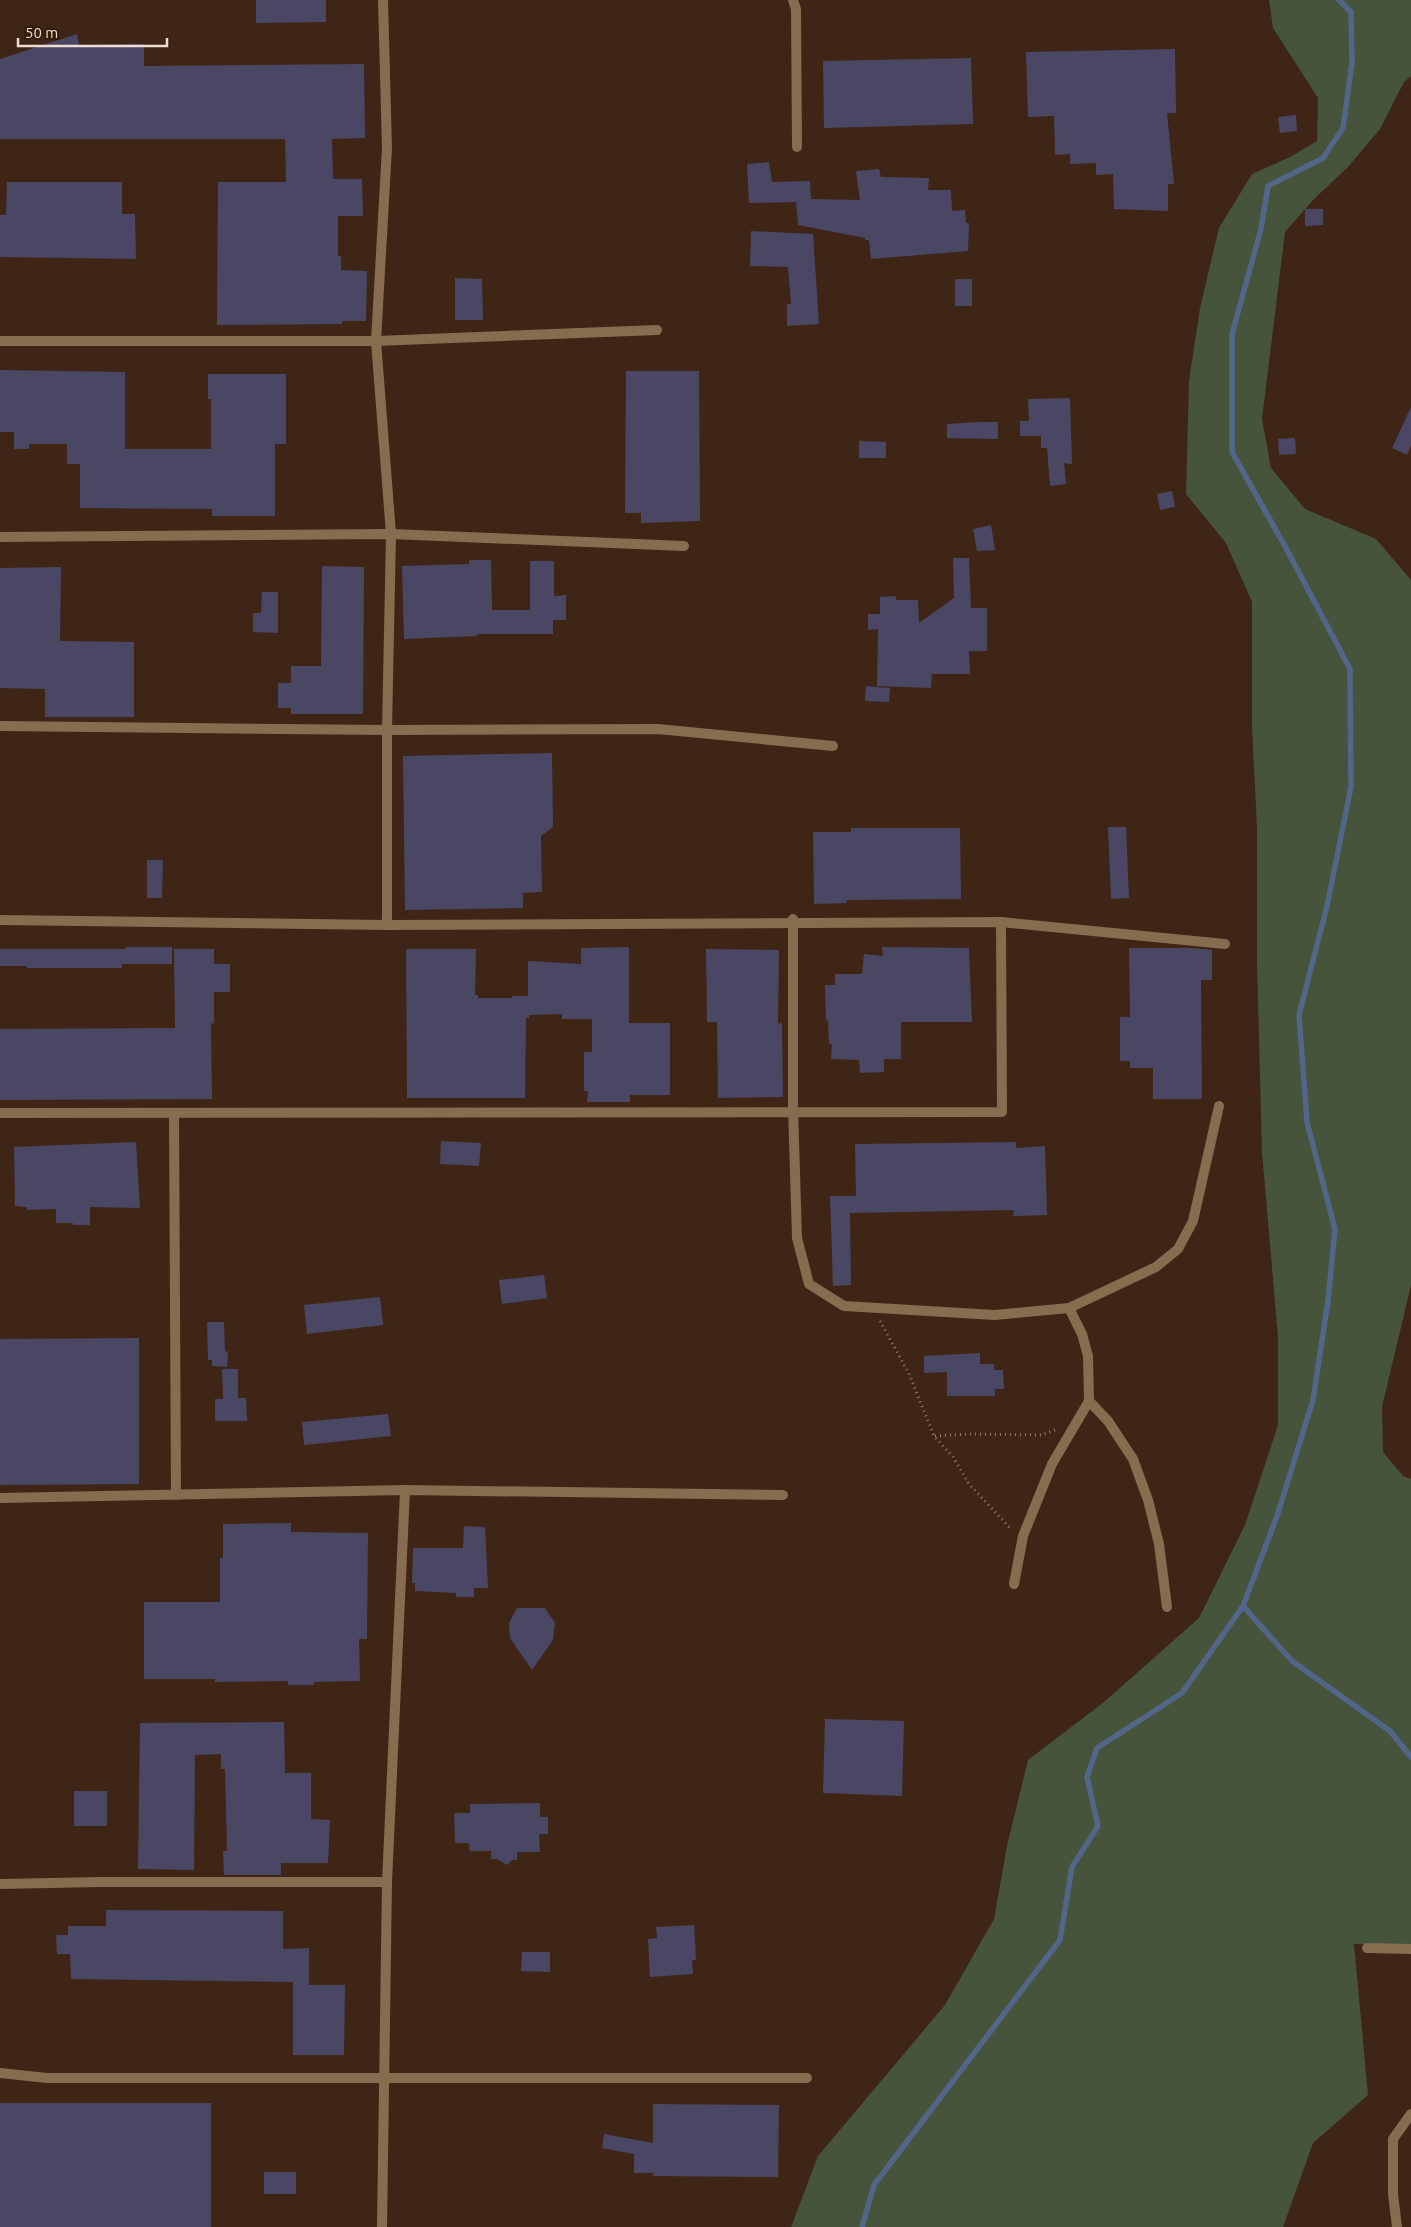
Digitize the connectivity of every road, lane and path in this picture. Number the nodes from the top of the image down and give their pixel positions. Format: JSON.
{"nodes":[{"id":1,"x":383,"y":0,"type":"edge"},
{"id":2,"x":793,"y":0,"type":"edge"},
{"id":3,"x":797,"y":147,"type":"dead end"},
{"id":4,"x":656,"y":330,"type":"dead end"},
{"id":5,"x":0,"y":341,"type":"edge"},
{"id":6,"x":376,"y":341,"type":"junction"},
{"id":7,"x":391,"y":534,"type":"junction"},
{"id":8,"x":0,"y":537,"type":"edge"},
{"id":9,"x":684,"y":546,"type":"dead end"},
{"id":10,"x":0,"y":726,"type":"edge"},
{"id":11,"x":387,"y":730,"type":"junction"},
{"id":12,"x":833,"y":746,"type":"dead end"},
{"id":13,"x":793,"y":919,"type":"dead end"},
{"id":14,"x":0,"y":920,"type":"edge"},
{"id":15,"x":1002,"y":922,"type":"junction"},
{"id":16,"x":387,"y":925,"type":"junction"},
{"id":17,"x":1225,"y":944,"type":"dead end"},
{"id":18,"x":1219,"y":1106,"type":"dead end"},
{"id":19,"x":0,"y":1113,"type":"edge"},
{"id":20,"x":174,"y":1113,"type":"junction"},
{"id":21,"x":872,"y":1308,"type":"junction"},
{"id":22,"x":1068,"y":1308,"type":"junction"},
{"id":23,"x":1089,"y":1401,"type":"junction"},
{"id":24,"x":1080,"y":1416,"type":"junction"},
{"id":25,"x":934,"y":1436,"type":"junction"},
{"id":26,"x":405,"y":1490,"type":"junction"},
{"id":27,"x":176,"y":1494,"type":"junction"},
{"id":28,"x":783,"y":1494,"type":"dead end"},
{"id":29,"x":0,"y":1498,"type":"edge"},
{"id":30,"x":1023,"y":1539,"type":"junction"},
{"id":31,"x":1014,"y":1584,"type":"dead end"},
{"id":32,"x":1167,"y":1607,"type":"dead end"},
{"id":33,"x":387,"y":1882,"type":"junction"},
{"id":34,"x":0,"y":1884,"type":"edge"},
{"id":35,"x":1367,"y":1948,"type":"dead end"},
{"id":36,"x":1411,"y":1949,"type":"edge"},
{"id":37,"x":0,"y":2073,"type":"edge"},
{"id":38,"x":384,"y":2078,"type":"junction"},
{"id":39,"x":808,"y":2078,"type":"dead end"},
{"id":40,"x":1411,"y":2114,"type":"edge"},
{"id":41,"x":382,"y":2227,"type":"edge"},
{"id":42,"x":1397,"y":2227,"type":"edge"}],
"edges":[{"from":1,"to":6,"type":"street"},
{"from":2,"to":3,"type":"street"},
{"from":4,"to":6,"type":"street"},
{"from":5,"to":6,"type":"street"},
{"from":6,"to":7,"type":"street"},
{"from":7,"to":8,"type":"street"},
{"from":7,"to":9,"type":"street"},
{"from":7,"to":11,"type":"street"},
{"from":10,"to":11,"type":"street"},
{"from":11,"to":12,"type":"street"},
{"from":11,"to":16,"type":"street"},
{"from":13,"to":21,"type":"street"},
{"from":14,"to":16,"type":"street"},
{"from":15,"to":16,"type":"street"},
{"from":15,"to":17,"type":"street"},
{"from":15,"to":20,"type":"street"},
{"from":18,"to":22,"type":"street"},
{"from":19,"to":20,"type":"street"},
{"from":20,"to":27,"type":"street"},
{"from":21,"to":22,"type":"street"},
{"from":21,"to":25,"type":"path"},
{"from":22,"to":23,"type":"street"},
{"from":23,"to":24,"type":"street"},
{"from":23,"to":32,"type":"street"},
{"from":24,"to":25,"type":"path"},
{"from":24,"to":30,"type":"street"},
{"from":25,"to":30,"type":"path"},
{"from":26,"to":27,"type":"street"},
{"from":26,"to":28,"type":"street"},
{"from":26,"to":33,"type":"street"},
{"from":27,"to":29,"type":"street"},
{"from":30,"to":31,"type":"street"},
{"from":33,"to":34,"type":"street"},
{"from":33,"to":38,"type":"street"},
{"from":35,"to":36,"type":"street"},
{"from":37,"to":38,"type":"street"},
{"from":38,"to":39,"type":"street"},
{"from":38,"to":41,"type":"street"},
{"from":40,"to":42,"type":"street"}]}
